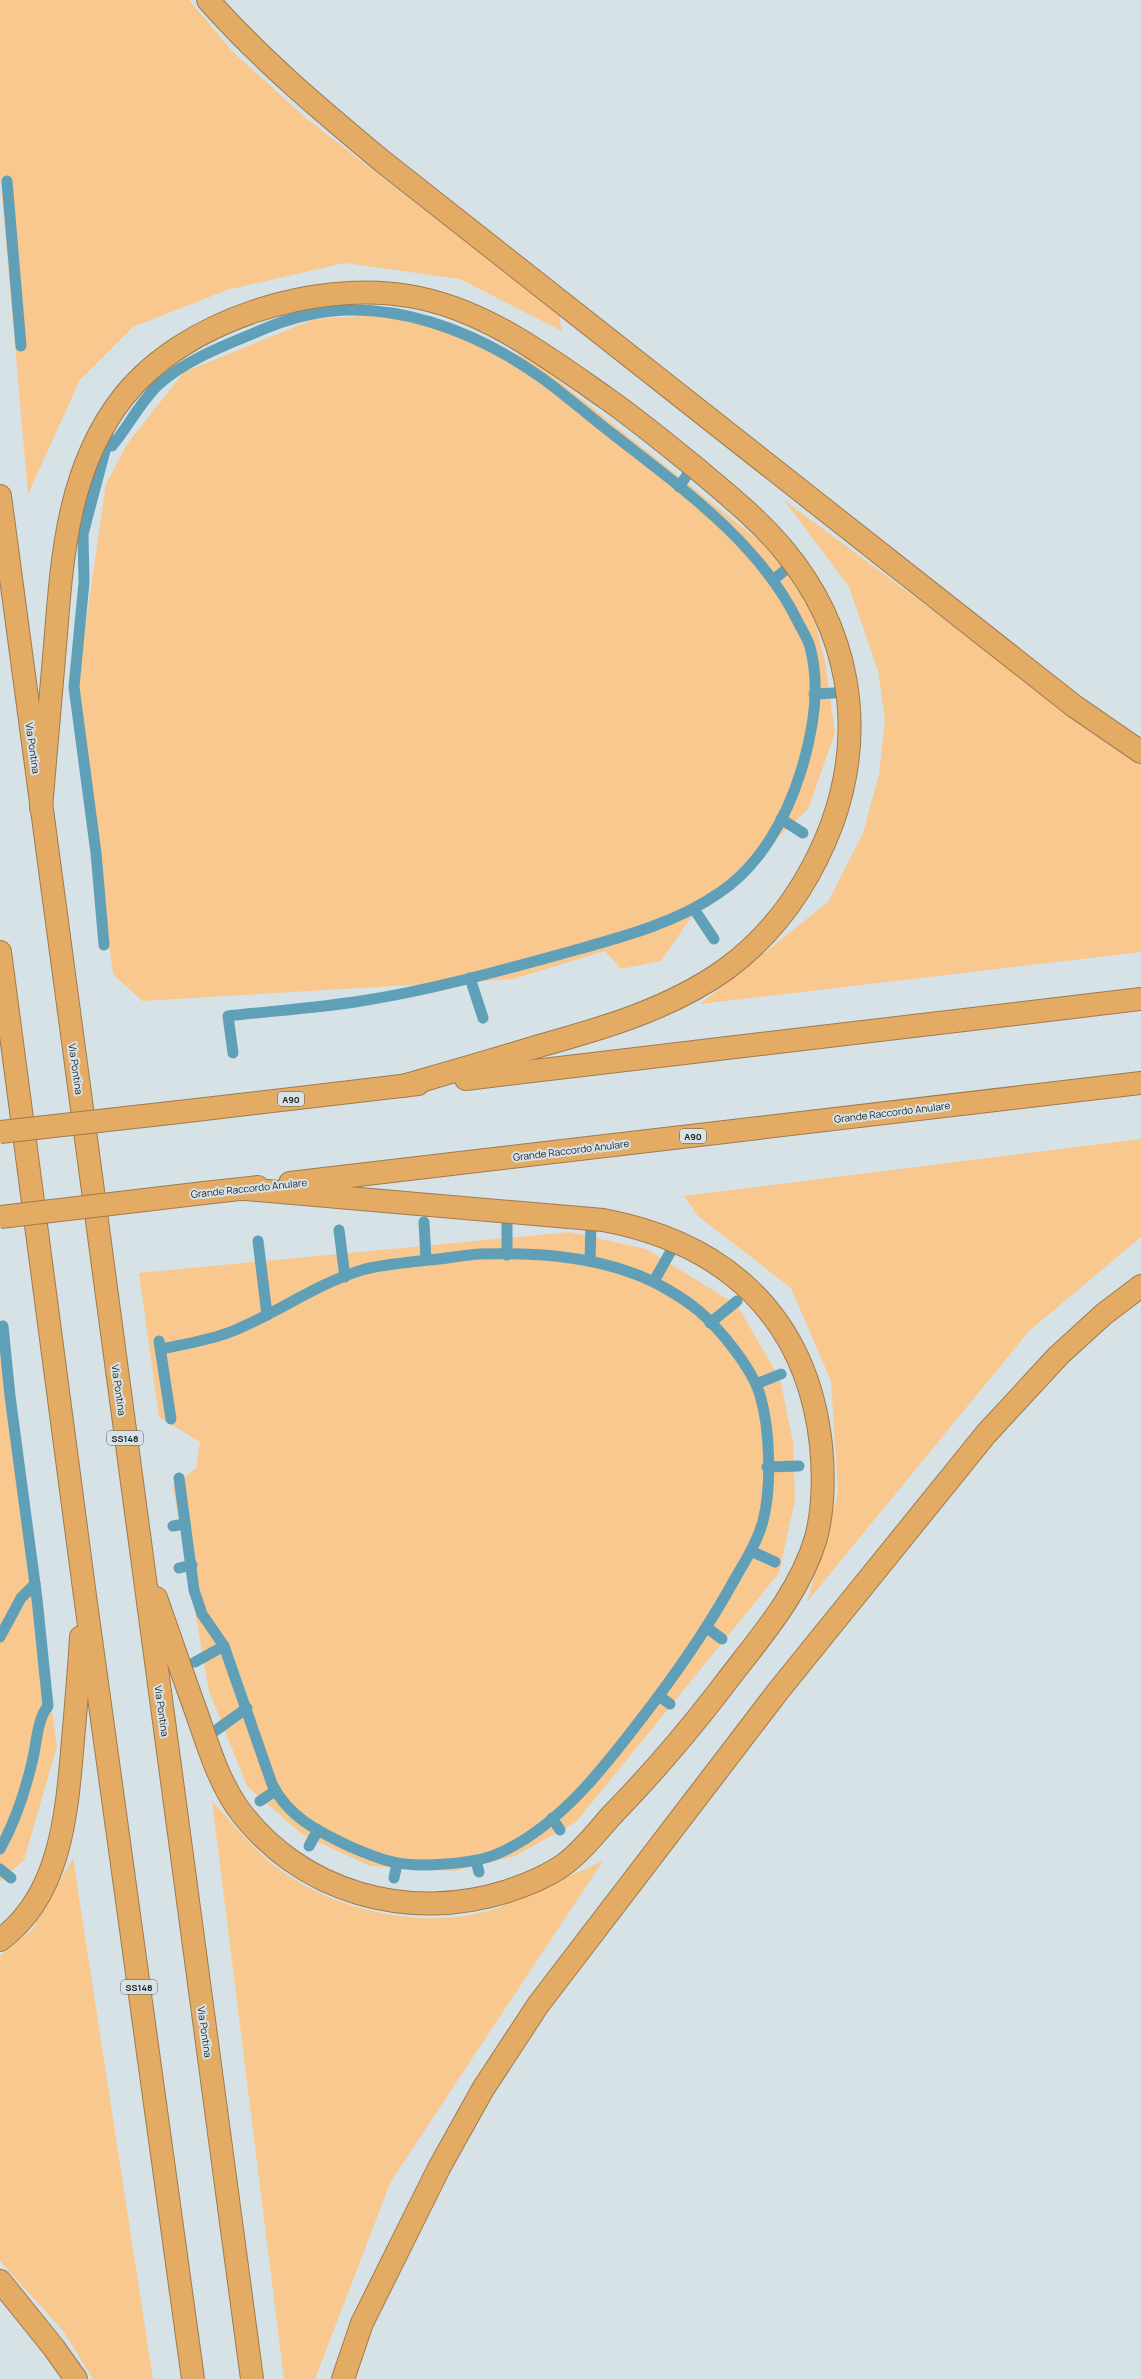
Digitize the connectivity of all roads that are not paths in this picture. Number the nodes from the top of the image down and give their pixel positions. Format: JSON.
{"nodes":[{"id":1,"x":208,"y":0,"type":"edge"},
{"id":2,"x":0,"y":496,"type":"edge"},
{"id":3,"x":1141,"y":752,"type":"edge"},
{"id":4,"x":41,"y":808,"type":"junction"},
{"id":5,"x":0,"y":952,"type":"edge"},
{"id":6,"x":1141,"y":999,"type":"edge"},
{"id":7,"x":1141,"y":1083,"type":"edge"},
{"id":8,"x":403,"y":1086,"type":"junction"},
{"id":9,"x":0,"y":1132,"type":"edge"},
{"id":10,"x":245,"y":1189,"type":"junction"},
{"id":11,"x":0,"y":1217,"type":"edge"},
{"id":12,"x":1141,"y":1286,"type":"edge"},
{"id":13,"x":141,"y":1555,"type":"junction"},
{"id":14,"x":85,"y":1596,"type":"junction"},
{"id":15,"x":0,"y":1940,"type":"edge"},
{"id":16,"x":0,"y":2281,"type":"edge"},
{"id":17,"x":76,"y":2379,"type":"edge"},
{"id":18,"x":193,"y":2379,"type":"edge"},
{"id":19,"x":252,"y":2379,"type":"edge"},
{"id":20,"x":342,"y":2379,"type":"edge"}],
"edges":[{"from":1,"to":3,"type":"highway"},
{"from":2,"to":4,"type":"highway","name":"Via Pontina","number":"SS148"},
{"from":4,"to":8,"type":"highway"},
{"from":4,"to":13,"type":"highway","name":"Via Pontina","number":"SS148"},
{"from":5,"to":14,"type":"highway","number":"SS148"},
{"from":6,"to":8,"type":"highway","number":"A90"},
{"from":7,"to":10,"type":"highway","name":"Grande Raccordo Anulare","number":"A90"},
{"from":8,"to":9,"type":"highway","number":"A90","bridge":true},
{"from":10,"to":11,"type":"highway","name":"Grande Raccordo Anulare","number":"A90","bridge":true},
{"from":10,"to":13,"type":"highway"},
{"from":12,"to":20,"type":"highway"},
{"from":13,"to":19,"type":"highway","name":"Via Pontina","number":"SS148"},
{"from":14,"to":15,"type":"highway"},
{"from":14,"to":18,"type":"highway","number":"SS148"},
{"from":16,"to":17,"type":"highway"}]}
